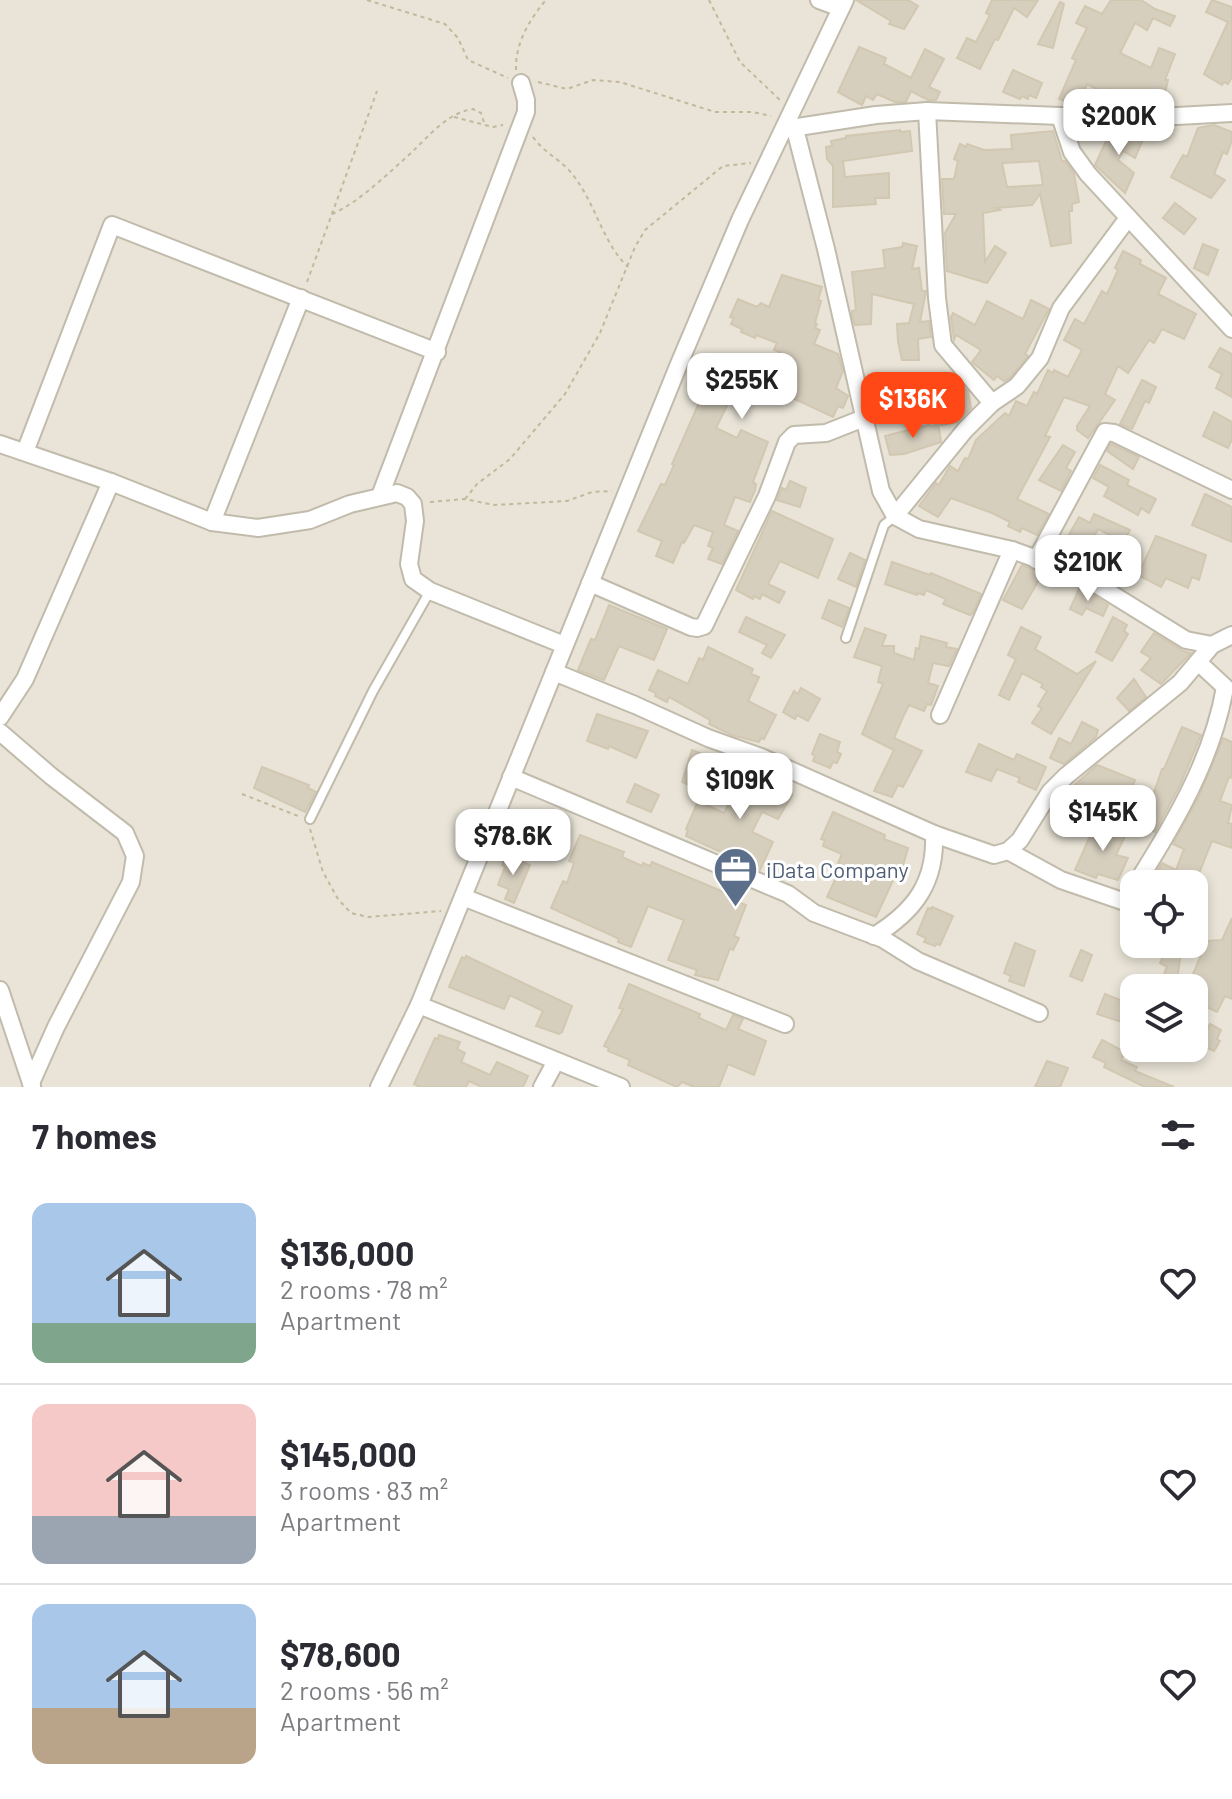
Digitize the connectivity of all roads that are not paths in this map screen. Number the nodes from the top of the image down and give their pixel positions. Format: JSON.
{"nodes":[{"id":1,"x":819,"y":0,"type":"edge"},
{"id":2,"x":843,"y":4,"type":"edge"},
{"id":3,"x":521,"y":83,"type":"road end"},
{"id":4,"x":927,"y":111,"type":"junction"},
{"id":5,"x":1232,"y":113,"type":"edge"},
{"id":6,"x":1060,"y":116,"type":"junction"},
{"id":7,"x":789,"y":124,"type":"junction"},
{"id":8,"x":1128,"y":218,"type":"junction"},
{"id":9,"x":301,"y":298,"type":"junction"},
{"id":10,"x":1232,"y":329,"type":"edge"},
{"id":11,"x":437,"y":352,"type":"junction"},
{"id":12,"x":992,"y":403,"type":"junction"},
{"id":13,"x":864,"y":418,"type":"junction"},
{"id":14,"x":0,"y":444,"type":"edge"},
{"id":15,"x":25,"y":452,"type":"junction"},
{"id":16,"x":111,"y":482,"type":"junction"},
{"id":17,"x":1232,"y":490,"type":"edge"},
{"id":18,"x":380,"y":496,"type":"junction"},
{"id":19,"x":895,"y":516,"type":"junction"},
{"id":20,"x":212,"y":522,"type":"junction"},
{"id":21,"x":1012,"y":550,"type":"junction"},
{"id":22,"x":1036,"y":560,"type":"junction"},
{"id":23,"x":590,"y":583,"type":"junction"},
{"id":24,"x":430,"y":591,"type":"junction"},
{"id":25,"x":1232,"y":635,"type":"edge"},
{"id":26,"x":846,"y":638,"type":"dead end"},
{"id":27,"x":564,"y":645,"type":"junction"},
{"id":28,"x":1212,"y":645,"type":"junction"},
{"id":29,"x":1198,"y":662,"type":"junction"},
{"id":30,"x":554,"y":672,"type":"junction"},
{"id":31,"x":940,"y":715,"type":"dead end"},
{"id":32,"x":0,"y":717,"type":"edge"},
{"id":33,"x":0,"y":732,"type":"edge"},
{"id":34,"x":511,"y":777,"type":"junction"},
{"id":35,"x":310,"y":819,"type":"road end"},
{"id":36,"x":934,"y":834,"type":"junction"},
{"id":37,"x":1008,"y":851,"type":"junction"},
{"id":38,"x":1145,"y":870,"type":"edge"},
{"id":39,"x":1120,"y":900,"type":"edge"},
{"id":40,"x":460,"y":903,"type":"junction"},
{"id":41,"x":874,"y":936,"type":"junction"},
{"id":42,"x":0,"y":990,"type":"edge"},
{"id":43,"x":419,"y":1005,"type":"junction"},
{"id":44,"x":1039,"y":1013,"type":"dead end"},
{"id":45,"x":785,"y":1024,"type":"dead end"},
{"id":46,"x":556,"y":1061,"type":"junction"},
{"id":47,"x":32,"y":1085,"type":"edge"},
{"id":48,"x":379,"y":1087,"type":"edge"},
{"id":49,"x":542,"y":1087,"type":"edge"},
{"id":50,"x":621,"y":1087,"type":"edge"}],
"edges":[{"from":1,"to":2,"type":"street"},
{"from":2,"to":7,"type":"street"},
{"from":3,"to":11,"type":"street"},
{"from":4,"to":6,"type":"street"},
{"from":4,"to":7,"type":"street"},
{"from":4,"to":12,"type":"street"},
{"from":5,"to":6,"type":"street"},
{"from":6,"to":8,"type":"street"},
{"from":7,"to":13,"type":"street"},
{"from":7,"to":23,"type":"street"},
{"from":8,"to":10,"type":"street"},
{"from":8,"to":12,"type":"street"},
{"from":9,"to":11,"type":"street"},
{"from":9,"to":15,"type":"street"},
{"from":9,"to":20,"type":"street"},
{"from":11,"to":18,"type":"street"},
{"from":12,"to":19,"type":"street"},
{"from":13,"to":19,"type":"street"},
{"from":13,"to":23,"type":"street"},
{"from":14,"to":15,"type":"street"},
{"from":15,"to":16,"type":"street"},
{"from":16,"to":20,"type":"street"},
{"from":16,"to":32,"type":"street"},
{"from":17,"to":22,"type":"street"},
{"from":18,"to":20,"type":"street"},
{"from":18,"to":24,"type":"street"},
{"from":19,"to":21,"type":"street"},
{"from":19,"to":26,"type":"lane"},
{"from":21,"to":22,"type":"street"},
{"from":21,"to":31,"type":"street"},
{"from":22,"to":28,"type":"street"},
{"from":23,"to":27,"type":"street"},
{"from":24,"to":27,"type":"street"},
{"from":24,"to":35,"type":"lane"},
{"from":25,"to":28,"type":"street"},
{"from":27,"to":30,"type":"street"},
{"from":28,"to":29,"type":"street"},
{"from":29,"to":37,"type":"street"},
{"from":29,"to":38,"type":"street"},
{"from":30,"to":34,"type":"street"},
{"from":30,"to":36,"type":"street"},
{"from":33,"to":47,"type":"street"},
{"from":34,"to":40,"type":"street"},
{"from":34,"to":41,"type":"street"},
{"from":36,"to":37,"type":"street"},
{"from":36,"to":41,"type":"street"},
{"from":37,"to":39,"type":"street"},
{"from":40,"to":43,"type":"street"},
{"from":40,"to":45,"type":"street"},
{"from":41,"to":44,"type":"street"},
{"from":42,"to":47,"type":"street"},
{"from":43,"to":46,"type":"street"},
{"from":43,"to":48,"type":"street"},
{"from":46,"to":49,"type":"street"},
{"from":46,"to":50,"type":"street"}]}
